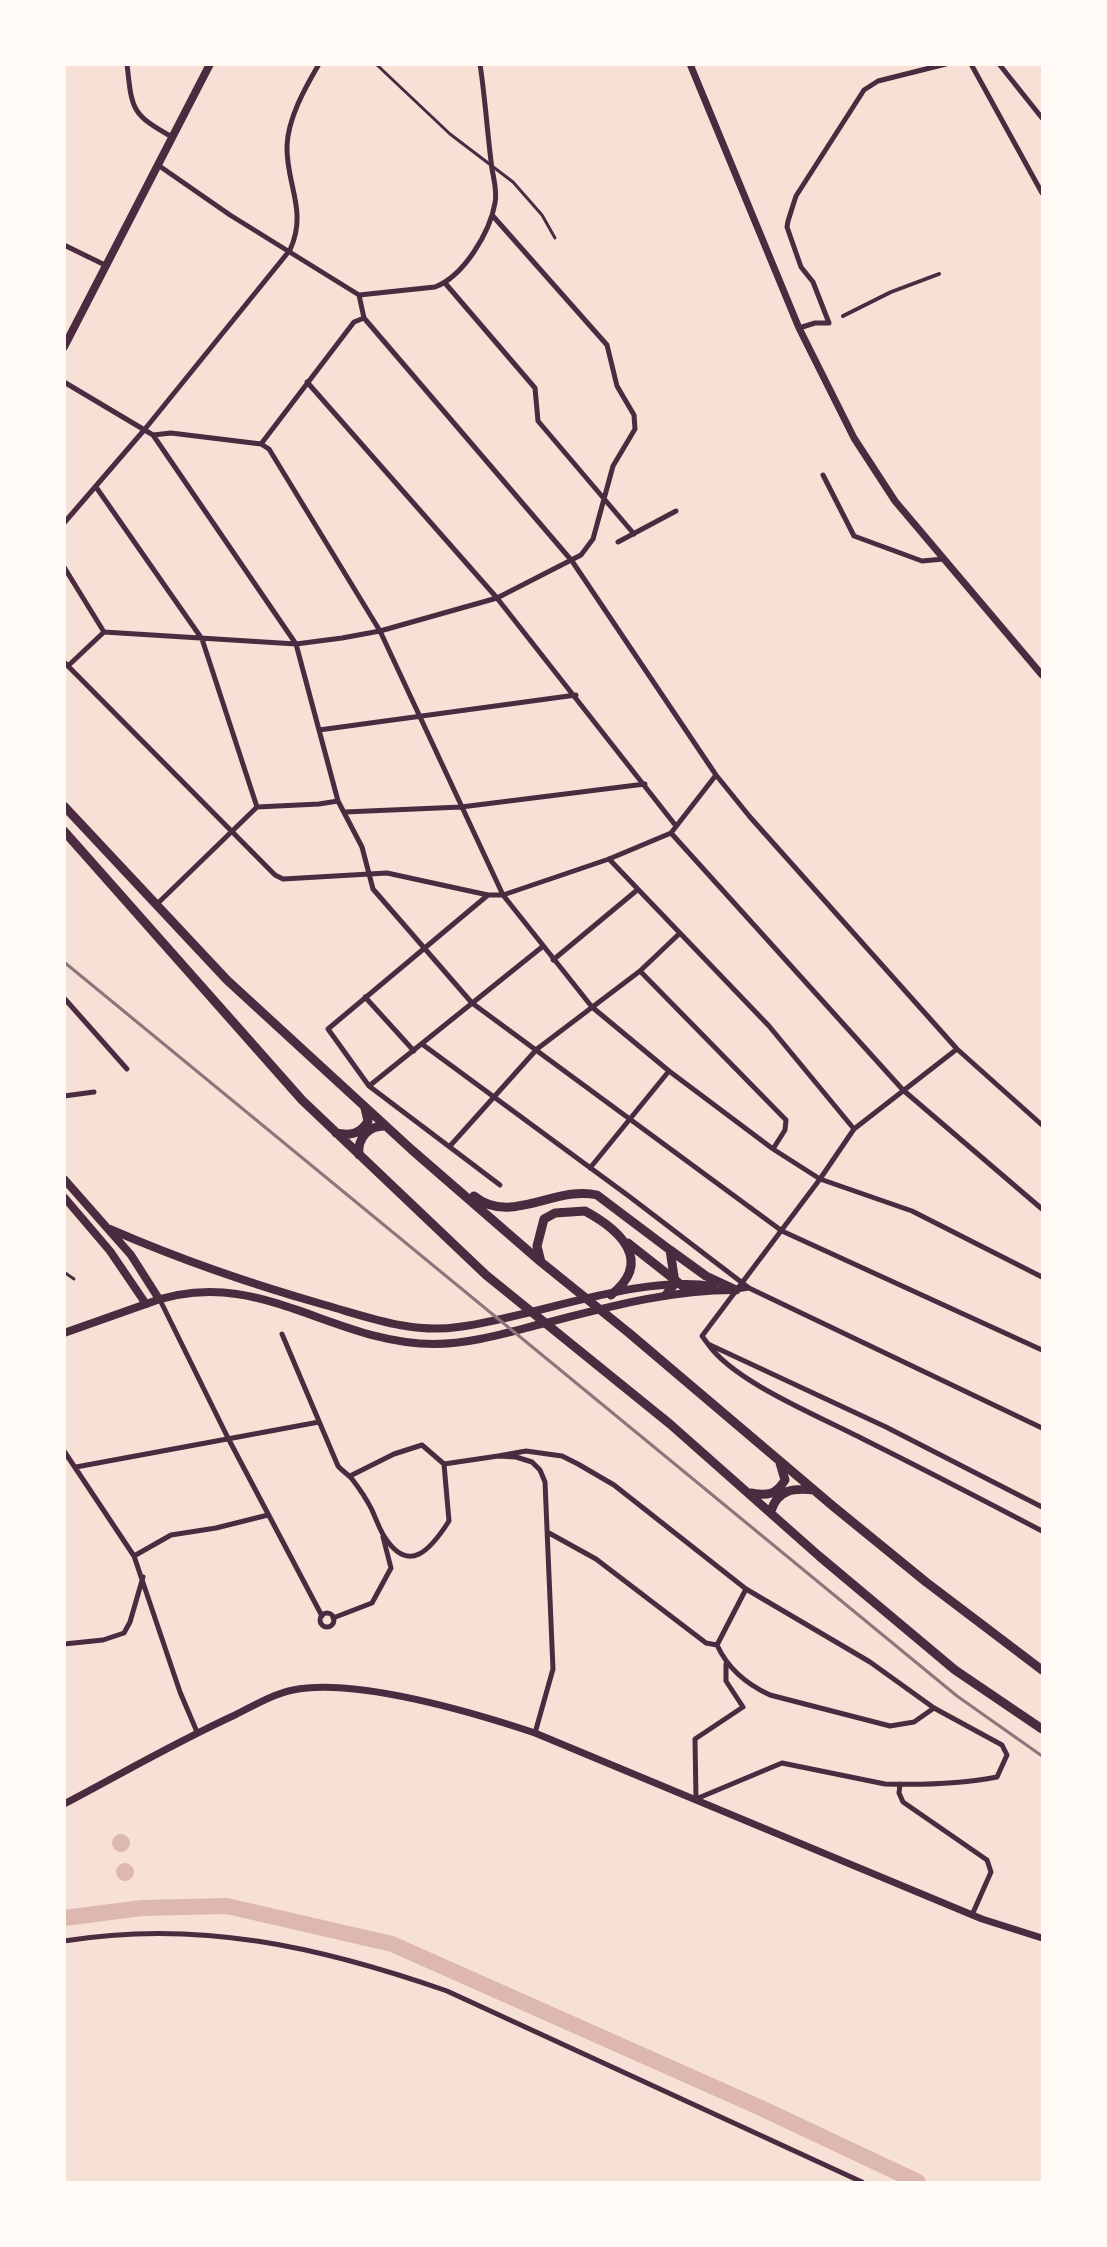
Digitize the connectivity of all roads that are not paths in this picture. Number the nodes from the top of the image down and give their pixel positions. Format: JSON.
{"nodes":[{"id":1,"x":127,"y":64,"type":"edge"},
{"id":2,"x":210,"y":64,"type":"edge"},
{"id":3,"x":319,"y":64,"type":"edge"},
{"id":4,"x":376,"y":64,"type":"edge"},
{"id":5,"x":480,"y":64,"type":"edge"},
{"id":6,"x":690,"y":64,"type":"edge"},
{"id":7,"x":946,"y":64,"type":"edge"},
{"id":8,"x":971,"y":64,"type":"edge"},
{"id":9,"x":999,"y":64,"type":"edge"},
{"id":10,"x":1042,"y":118,"type":"edge"},
{"id":11,"x":172,"y":137,"type":"junction"},
{"id":12,"x":491,"y":162,"type":"junction"},
{"id":13,"x":158,"y":165,"type":"junction"},
{"id":14,"x":1042,"y":193,"type":"edge"},
{"id":15,"x":492,"y":215,"type":"junction"},
{"id":16,"x":555,"y":238,"type":"dead end"},
{"id":17,"x":64,"y":245,"type":"edge"},
{"id":18,"x":290,"y":250,"type":"junction"},
{"id":19,"x":107,"y":266,"type":"junction"},
{"id":20,"x":939,"y":274,"type":"dead end"},
{"id":21,"x":445,"y":283,"type":"junction"},
{"id":22,"x":358,"y":295,"type":"junction"},
{"id":23,"x":843,"y":316,"type":"dead end"},
{"id":24,"x":364,"y":318,"type":"junction"},
{"id":25,"x":799,"y":328,"type":"junction"},
{"id":26,"x":64,"y":347,"type":"edge"},
{"id":27,"x":64,"y":382,"type":"edge"},
{"id":28,"x":307,"y":382,"type":"junction"},
{"id":29,"x":145,"y":429,"type":"junction"},
{"id":30,"x":153,"y":435,"type":"junction"},
{"id":31,"x":261,"y":444,"type":"junction"},
{"id":32,"x":823,"y":475,"type":"dead end"},
{"id":33,"x":96,"y":487,"type":"junction"},
{"id":34,"x":604,"y":496,"type":"junction"},
{"id":35,"x":676,"y":511,"type":"dead end"},
{"id":36,"x":64,"y":523,"type":"edge"},
{"id":37,"x":634,"y":534,"type":"junction"},
{"id":38,"x":618,"y":542,"type":"dead end"},
{"id":39,"x":944,"y":559,"type":"junction"},
{"id":40,"x":572,"y":561,"type":"junction"},
{"id":41,"x":64,"y":567,"type":"edge"},
{"id":42,"x":497,"y":598,"type":"junction"},
{"id":43,"x":380,"y":631,"type":"junction"},
{"id":44,"x":104,"y":632,"type":"junction"},
{"id":45,"x":202,"y":639,"type":"junction"},
{"id":46,"x":296,"y":644,"type":"junction"},
{"id":47,"x":67,"y":663,"type":"edge"},
{"id":48,"x":1042,"y":675,"type":"edge"},
{"id":49,"x":576,"y":695,"type":"junction"},
{"id":50,"x":420,"y":715,"type":"junction"},
{"id":51,"x":319,"y":730,"type":"junction"},
{"id":52,"x":716,"y":775,"type":"junction"},
{"id":53,"x":645,"y":784,"type":"junction"},
{"id":54,"x":338,"y":801,"type":"junction"},
{"id":55,"x":64,"y":806,"type":"edge"},
{"id":56,"x":257,"y":807,"type":"junction"},
{"id":57,"x":461,"y":807,"type":"junction"},
{"id":58,"x":345,"y":812,"type":"junction"},
{"id":59,"x":676,"y":826,"type":"junction"},
{"id":60,"x":64,"y":831,"type":"edge"},
{"id":61,"x":234,"y":831,"type":"junction"},
{"id":62,"x":671,"y":833,"type":"junction"},
{"id":63,"x":609,"y":859,"type":"junction"},
{"id":64,"x":369,"y":876,"type":"junction"},
{"id":65,"x":636,"y":891,"type":"junction"},
{"id":66,"x":488,"y":895,"type":"junction"},
{"id":67,"x":503,"y":895,"type":"junction"},
{"id":68,"x":156,"y":904,"type":"junction"},
{"id":69,"x":680,"y":933,"type":"junction"},
{"id":70,"x":542,"y":947,"type":"junction"},
{"id":71,"x":424,"y":948,"type":"junction"},
{"id":72,"x":553,"y":960,"type":"junction"},
{"id":73,"x":640,"y":971,"type":"junction"},
{"id":74,"x":365,"y":997,"type":"junction"},
{"id":75,"x":64,"y":998,"type":"edge"},
{"id":76,"x":472,"y":1003,"type":"junction"},
{"id":77,"x":591,"y":1007,"type":"junction"},
{"id":78,"x":422,"y":1044,"type":"junction"},
{"id":79,"x":537,"y":1049,"type":"junction"},
{"id":80,"x":957,"y":1049,"type":"junction"},
{"id":81,"x":414,"y":1052,"type":"junction"},
{"id":82,"x":127,"y":1069,"type":"dead end"},
{"id":83,"x":669,"y":1071,"type":"junction"},
{"id":84,"x":369,"y":1086,"type":"junction"},
{"id":85,"x":903,"y":1090,"type":"junction"},
{"id":86,"x":94,"y":1092,"type":"dead end"},
{"id":87,"x":64,"y":1096,"type":"edge"},
{"id":88,"x":494,"y":1097,"type":"junction"},
{"id":89,"x":361,"y":1103,"type":"junction"},
{"id":90,"x":630,"y":1120,"type":"junction"},
{"id":91,"x":386,"y":1125,"type":"junction"},
{"id":92,"x":1042,"y":1125,"type":"edge"},
{"id":93,"x":854,"y":1129,"type":"junction"},
{"id":94,"x":336,"y":1133,"type":"junction"},
{"id":95,"x":450,"y":1146,"type":"junction"},
{"id":96,"x":773,"y":1149,"type":"junction"},
{"id":97,"x":412,"y":1150,"type":"junction"},
{"id":98,"x":359,"y":1155,"type":"junction"},
{"id":99,"x":590,"y":1168,"type":"junction"},
{"id":100,"x":64,"y":1179,"type":"edge"},
{"id":101,"x":820,"y":1179,"type":"junction"},
{"id":102,"x":500,"y":1185,"type":"dead end"},
{"id":103,"x":64,"y":1197,"type":"edge"},
{"id":104,"x":1042,"y":1209,"type":"edge"},
{"id":105,"x":110,"y":1229,"type":"junction"},
{"id":106,"x":782,"y":1231,"type":"junction"},
{"id":107,"x":616,"y":1234,"type":"junction"},
{"id":108,"x":670,"y":1250,"type":"junction"},
{"id":109,"x":541,"y":1262,"type":"junction"},
{"id":110,"x":64,"y":1272,"type":"edge"},
{"id":111,"x":1042,"y":1276,"type":"edge"},
{"id":112,"x":74,"y":1279,"type":"dead end"},
{"id":113,"x":675,"y":1283,"type":"junction"},
{"id":114,"x":739,"y":1286,"type":"junction"},
{"id":115,"x":689,"y":1291,"type":"junction"},
{"id":116,"x":611,"y":1295,"type":"junction"},
{"id":117,"x":666,"y":1295,"type":"junction"},
{"id":118,"x":159,"y":1299,"type":"junction"},
{"id":119,"x":146,"y":1304,"type":"junction"},
{"id":120,"x":64,"y":1333,"type":"edge"},
{"id":121,"x":282,"y":1334,"type":"dead end"},
{"id":122,"x":708,"y":1344,"type":"junction"},
{"id":123,"x":1042,"y":1350,"type":"edge"},
{"id":124,"x":318,"y":1422,"type":"junction"},
{"id":125,"x":1042,"y":1428,"type":"edge"},
{"id":126,"x":228,"y":1438,"type":"junction"},
{"id":127,"x":64,"y":1451,"type":"edge"},
{"id":128,"x":498,"y":1456,"type":"junction"},
{"id":129,"x":777,"y":1457,"type":"junction"},
{"id":130,"x":444,"y":1464,"type":"junction"},
{"id":131,"x":76,"y":1467,"type":"junction"},
{"id":132,"x":350,"y":1476,"type":"junction"},
{"id":133,"x":814,"y":1490,"type":"junction"},
{"id":134,"x":749,"y":1493,"type":"junction"},
{"id":135,"x":1042,"y":1507,"type":"edge"},
{"id":136,"x":771,"y":1510,"type":"junction"},
{"id":137,"x":268,"y":1515,"type":"junction"},
{"id":138,"x":1042,"y":1531,"type":"edge"},
{"id":139,"x":549,"y":1533,"type":"junction"},
{"id":140,"x":383,"y":1535,"type":"junction"},
{"id":141,"x":135,"y":1556,"type":"junction"},
{"id":142,"x":143,"y":1577,"type":"junction"},
{"id":143,"x":746,"y":1589,"type":"junction"},
{"id":144,"x":322,"y":1616,"type":"junction"},
{"id":145,"x":333,"y":1618,"type":"junction"},
{"id":146,"x":64,"y":1644,"type":"edge"},
{"id":147,"x":717,"y":1645,"type":"junction"},
{"id":148,"x":726,"y":1664,"type":"junction"},
{"id":149,"x":1042,"y":1670,"type":"edge"},
{"id":150,"x":934,"y":1708,"type":"junction"},
{"id":151,"x":1042,"y":1729,"type":"edge"},
{"id":152,"x":197,"y":1732,"type":"junction"},
{"id":153,"x":535,"y":1733,"type":"junction"},
{"id":154,"x":900,"y":1784,"type":"junction"},
{"id":155,"x":696,"y":1799,"type":"junction"},
{"id":156,"x":64,"y":1804,"type":"edge"},
{"id":157,"x":972,"y":1915,"type":"junction"},
{"id":158,"x":1042,"y":1938,"type":"edge"},
{"id":159,"x":64,"y":1941,"type":"edge"},
{"id":160,"x":862,"y":2182,"type":"edge"}],
"edges":[{"from":1,"to":11,"type":"street"},
{"from":2,"to":11,"type":"main road"},
{"from":3,"to":18,"type":"street"},
{"from":4,"to":12,"type":"lane"},
{"from":5,"to":12,"type":"street"},
{"from":6,"to":25,"type":"street"},
{"from":7,"to":25,"type":"street"},
{"from":8,"to":14,"type":"street"},
{"from":9,"to":10,"type":"street"},
{"from":11,"to":13,"type":"main road"},
{"from":12,"to":15,"type":"street"},
{"from":12,"to":16,"type":"lane"},
{"from":13,"to":18,"type":"street"},
{"from":13,"to":19,"type":"main road"},
{"from":15,"to":21,"type":"street"},
{"from":15,"to":34,"type":"street"},
{"from":17,"to":19,"type":"street"},
{"from":18,"to":22,"type":"street"},
{"from":18,"to":29,"type":"street"},
{"from":19,"to":26,"type":"main road"},
{"from":20,"to":23,"type":"street"},
{"from":21,"to":22,"type":"street"},
{"from":21,"to":34,"type":"street"},
{"from":22,"to":24,"type":"street"},
{"from":24,"to":28,"type":"street"},
{"from":24,"to":40,"type":"street"},
{"from":25,"to":39,"type":"street"},
{"from":27,"to":29,"type":"street"},
{"from":28,"to":31,"type":"street"},
{"from":28,"to":42,"type":"street"},
{"from":29,"to":30,"type":"street"},
{"from":29,"to":33,"type":"street"},
{"from":30,"to":31,"type":"street"},
{"from":30,"to":46,"type":"street"},
{"from":31,"to":43,"type":"street"},
{"from":32,"to":39,"type":"street"},
{"from":33,"to":36,"type":"street"},
{"from":33,"to":45,"type":"street"},
{"from":34,"to":37,"type":"street"},
{"from":34,"to":40,"type":"street"},
{"from":35,"to":37,"type":"street"},
{"from":37,"to":38,"type":"street"},
{"from":39,"to":48,"type":"street"},
{"from":40,"to":42,"type":"street"},
{"from":40,"to":52,"type":"street"},
{"from":41,"to":44,"type":"street"},
{"from":42,"to":43,"type":"street"},
{"from":42,"to":49,"type":"street"},
{"from":43,"to":46,"type":"street"},
{"from":43,"to":50,"type":"street"},
{"from":44,"to":45,"type":"street"},
{"from":44,"to":47,"type":"street"},
{"from":45,"to":46,"type":"street"},
{"from":45,"to":56,"type":"street"},
{"from":46,"to":51,"type":"street"},
{"from":47,"to":61,"type":"street"},
{"from":49,"to":50,"type":"street"},
{"from":49,"to":53,"type":"street"},
{"from":50,"to":51,"type":"street"},
{"from":50,"to":57,"type":"street"},
{"from":51,"to":54,"type":"street"},
{"from":52,"to":59,"type":"street"},
{"from":52,"to":80,"type":"street"},
{"from":53,"to":57,"type":"street"},
{"from":53,"to":59,"type":"street"},
{"from":54,"to":56,"type":"street"},
{"from":54,"to":58,"type":"street"},
{"from":55,"to":68,"type":"highway"},
{"from":56,"to":61,"type":"street"},
{"from":57,"to":58,"type":"street"},
{"from":57,"to":67,"type":"street"},
{"from":58,"to":64,"type":"street"},
{"from":59,"to":62,"type":"street"},
{"from":60,"to":94,"type":"highway"},
{"from":61,"to":64,"type":"street"},
{"from":61,"to":68,"type":"street"},
{"from":62,"to":63,"type":"street"},
{"from":62,"to":85,"type":"street"},
{"from":63,"to":65,"type":"street"},
{"from":63,"to":67,"type":"street"},
{"from":64,"to":66,"type":"street"},
{"from":64,"to":71,"type":"street"},
{"from":65,"to":69,"type":"street"},
{"from":65,"to":72,"type":"street"},
{"from":66,"to":67,"type":"street"},
{"from":66,"to":71,"type":"street"},
{"from":67,"to":70,"type":"street"},
{"from":68,"to":89,"type":"highway"},
{"from":69,"to":73,"type":"street"},
{"from":69,"to":93,"type":"street"},
{"from":70,"to":72,"type":"street"},
{"from":70,"to":76,"type":"street"},
{"from":71,"to":74,"type":"street"},
{"from":71,"to":76,"type":"street"},
{"from":72,"to":77,"type":"street"},
{"from":73,"to":77,"type":"street"},
{"from":73,"to":96,"type":"street"},
{"from":74,"to":81,"type":"street"},
{"from":74,"to":84,"type":"street"},
{"from":75,"to":82,"type":"street"},
{"from":76,"to":78,"type":"street"},
{"from":76,"to":79,"type":"street"},
{"from":77,"to":79,"type":"street"},
{"from":77,"to":83,"type":"street"},
{"from":78,"to":81,"type":"street"},
{"from":78,"to":88,"type":"street"},
{"from":79,"to":88,"type":"street"},
{"from":79,"to":90,"type":"street"},
{"from":80,"to":85,"type":"street"},
{"from":80,"to":92,"type":"street"},
{"from":81,"to":84,"type":"street"},
{"from":83,"to":90,"type":"street"},
{"from":83,"to":96,"type":"street"},
{"from":84,"to":95,"type":"street"},
{"from":85,"to":93,"type":"street"},
{"from":85,"to":104,"type":"street"},
{"from":86,"to":87,"type":"street"},
{"from":88,"to":95,"type":"street"},
{"from":88,"to":99,"type":"street"},
{"from":89,"to":91,"type":"highway"},
{"from":89,"to":94,"type":"highway"},
{"from":90,"to":99,"type":"street"},
{"from":90,"to":106,"type":"street"},
{"from":91,"to":97,"type":"highway"},
{"from":91,"to":98,"type":"highway"},
{"from":93,"to":101,"type":"street"},
{"from":94,"to":98,"type":"highway"},
{"from":95,"to":102,"type":"street"},
{"from":96,"to":101,"type":"street"},
{"from":97,"to":108,"type":"highway"},
{"from":97,"to":109,"type":"highway"},
{"from":98,"to":134,"type":"highway"},
{"from":99,"to":114,"type":"street"},
{"from":100,"to":105,"type":"main road"},
{"from":101,"to":106,"type":"street"},
{"from":101,"to":111,"type":"street"},
{"from":103,"to":119,"type":"main road"},
{"from":105,"to":116,"type":"main road"},
{"from":105,"to":118,"type":"main road"},
{"from":106,"to":114,"type":"street"},
{"from":106,"to":123,"type":"street"},
{"from":107,"to":109,"type":"highway"},
{"from":107,"to":113,"type":"highway"},
{"from":107,"to":116,"type":"highway"},
{"from":108,"to":113,"type":"highway"},
{"from":108,"to":114,"type":"highway"},
{"from":109,"to":129,"type":"highway"},
{"from":110,"to":112,"type":"lane"},
{"from":113,"to":114,"type":"main road"},
{"from":113,"to":115,"type":"highway"},
{"from":113,"to":116,"type":"main road"},
{"from":113,"to":117,"type":"highway"},
{"from":114,"to":115,"type":"main road"},
{"from":114,"to":122,"type":"street"},
{"from":114,"to":125,"type":"street"},
{"from":115,"to":117,"type":"main road"},
{"from":117,"to":118,"type":"main road"},
{"from":118,"to":119,"type":"main road"},
{"from":118,"to":126,"type":"street"},
{"from":119,"to":120,"type":"main road"},
{"from":121,"to":124,"type":"street"},
{"from":122,"to":135,"type":"street"},
{"from":122,"to":138,"type":"street"},
{"from":124,"to":126,"type":"street"},
{"from":124,"to":132,"type":"street"},
{"from":126,"to":131,"type":"street"},
{"from":126,"to":137,"type":"street"},
{"from":127,"to":131,"type":"street"},
{"from":128,"to":130,"type":"street"},
{"from":128,"to":139,"type":"street"},
{"from":128,"to":143,"type":"street"},
{"from":129,"to":133,"type":"highway"},
{"from":129,"to":134,"type":"highway"},
{"from":130,"to":132,"type":"street"},
{"from":130,"to":140,"type":"street"},
{"from":131,"to":141,"type":"street"},
{"from":132,"to":140,"type":"street"},
{"from":133,"to":136,"type":"highway"},
{"from":133,"to":149,"type":"highway"},
{"from":134,"to":136,"type":"highway"},
{"from":136,"to":151,"type":"highway"},
{"from":137,"to":141,"type":"street"},
{"from":137,"to":144,"type":"street"},
{"from":139,"to":147,"type":"street"},
{"from":139,"to":153,"type":"street"},
{"from":140,"to":145,"type":"street"},
{"from":141,"to":142,"type":"street"},
{"from":142,"to":146,"type":"street"},
{"from":142,"to":152,"type":"street"},
{"from":143,"to":147,"type":"street"},
{"from":143,"to":150,"type":"street"},
{"from":144,"to":145,"type":"street"},
{"from":144,"to":145,"type":"street"},
{"from":147,"to":148,"type":"street"},
{"from":148,"to":150,"type":"street"},
{"from":148,"to":155,"type":"street"},
{"from":150,"to":154,"type":"street"},
{"from":152,"to":153,"type":"street"},
{"from":152,"to":156,"type":"street"},
{"from":153,"to":155,"type":"street"},
{"from":154,"to":155,"type":"street"},
{"from":154,"to":157,"type":"street"},
{"from":155,"to":157,"type":"street"},
{"from":157,"to":158,"type":"street"},
{"from":159,"to":160,"type":"street"}]}
